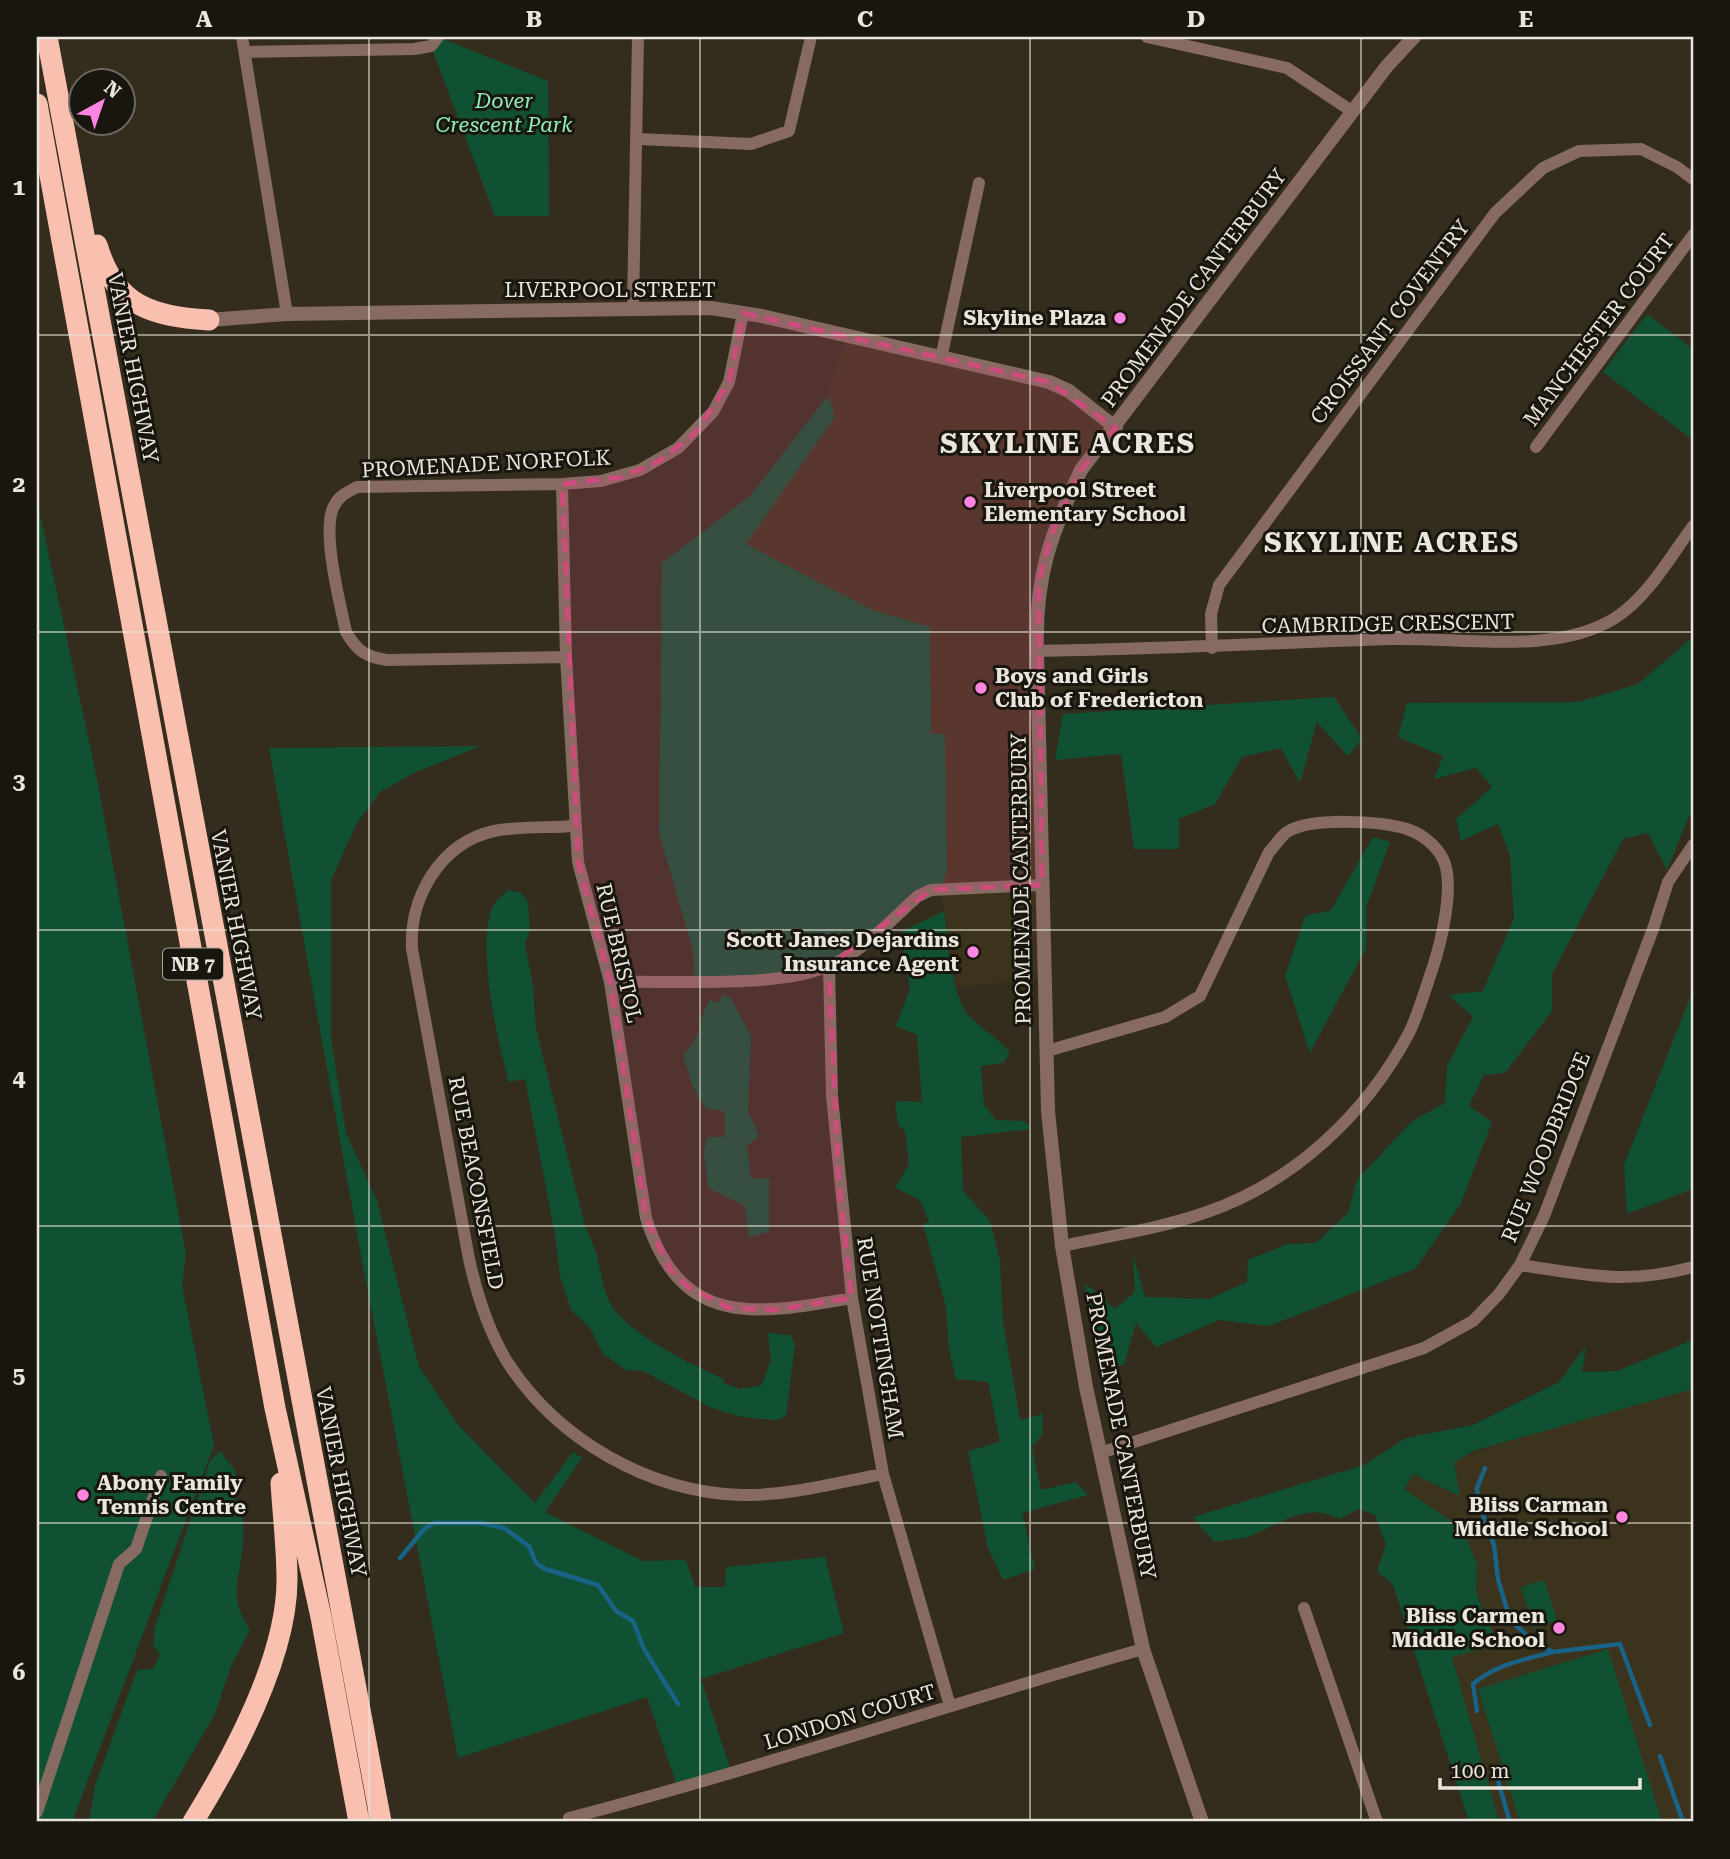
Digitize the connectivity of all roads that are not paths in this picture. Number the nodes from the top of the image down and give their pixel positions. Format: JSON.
{"nodes":[{"id":1,"x":47,"y":37,"type":"edge"},
{"id":2,"x":242,"y":37,"type":"edge"},
{"id":3,"x":438,"y":37,"type":"edge"},
{"id":4,"x":638,"y":37,"type":"edge"},
{"id":5,"x":811,"y":37,"type":"edge"},
{"id":6,"x":1147,"y":37,"type":"edge"},
{"id":7,"x":1213,"y":37,"type":"edge"},
{"id":8,"x":1414,"y":37,"type":"edge"},
{"id":9,"x":1210,"y":50,"type":"junction"},
{"id":10,"x":245,"y":52,"type":"junction"},
{"id":11,"x":37,"y":104,"type":"edge"},
{"id":12,"x":1353,"y":112,"type":"junction"},
{"id":13,"x":639,"y":139,"type":"junction"},
{"id":14,"x":66,"y":146,"type":"junction"},
{"id":15,"x":1693,"y":179,"type":"edge"},
{"id":16,"x":979,"y":183,"type":"dead end"},
{"id":17,"x":1693,"y":236,"type":"edge"},
{"id":18,"x":633,"y":308,"type":"junction"},
{"id":19,"x":743,"y":313,"type":"junction"},
{"id":20,"x":287,"y":314,"type":"junction"},
{"id":21,"x":209,"y":320,"type":"joint"},
{"id":22,"x":941,"y":358,"type":"junction"},
{"id":23,"x":1116,"y":428,"type":"junction"},
{"id":24,"x":1536,"y":447,"type":"dead end"},
{"id":25,"x":562,"y":484,"type":"junction"},
{"id":26,"x":1693,"y":526,"type":"edge"},
{"id":27,"x":1212,"y":648,"type":"junction"},
{"id":28,"x":1037,"y":651,"type":"junction"},
{"id":29,"x":566,"y":657,"type":"junction"},
{"id":30,"x":574,"y":826,"type":"junction"},
{"id":31,"x":1693,"y":845,"type":"edge"},
{"id":32,"x":1042,"y":885,"type":"junction"},
{"id":33,"x":829,"y":966,"type":"junction"},
{"id":34,"x":610,"y":982,"type":"junction"},
{"id":35,"x":1046,"y":1051,"type":"junction"},
{"id":36,"x":1062,"y":1246,"type":"junction"},
{"id":37,"x":1520,"y":1265,"type":"junction"},
{"id":38,"x":1693,"y":1267,"type":"edge"},
{"id":39,"x":852,"y":1298,"type":"junction"},
{"id":40,"x":275,"y":1408,"type":"junction"},
{"id":41,"x":1100,"y":1453,"type":"junction"},
{"id":42,"x":883,"y":1474,"type":"junction"},
{"id":43,"x":161,"y":1476,"type":"dead end"},
{"id":44,"x":1304,"y":1608,"type":"dead end"},
{"id":45,"x":1143,"y":1649,"type":"junction"},
{"id":46,"x":950,"y":1706,"type":"junction"},
{"id":47,"x":37,"y":1812,"type":"edge"},
{"id":48,"x":569,"y":1818,"type":"dead end"},
{"id":49,"x":193,"y":1822,"type":"edge"},
{"id":50,"x":359,"y":1822,"type":"edge"},
{"id":51,"x":381,"y":1822,"type":"edge"},
{"id":52,"x":1202,"y":1822,"type":"edge"},
{"id":53,"x":1377,"y":1822,"type":"edge"}],
"edges":[{"from":1,"to":14,"type":"highway","name":"VANIER HIGHWAY","number":"NB 7"},
{"from":2,"to":10,"type":"street"},
{"from":3,"to":10,"type":"street"},
{"from":4,"to":13,"type":"street"},
{"from":5,"to":13,"type":"street"},
{"from":6,"to":9,"type":"street"},
{"from":7,"to":9,"type":"street"},
{"from":8,"to":12,"type":"street","name":"PROMENADE CANTERBURY"},
{"from":9,"to":12,"type":"street"},
{"from":10,"to":20,"type":"street"},
{"from":11,"to":40,"type":"highway","number":"NB 7"},
{"from":12,"to":23,"type":"street","name":"PROMENADE CANTERBURY"},
{"from":13,"to":18,"type":"street"},
{"from":14,"to":21,"type":"highway"},
{"from":14,"to":51,"type":"highway","name":"VANIER HIGHWAY","number":"NB 7"},
{"from":15,"to":27,"type":"street","name":"CROISSANT COVENTRY"},
{"from":16,"to":22,"type":"street"},
{"from":17,"to":24,"type":"street","name":"MANCHESTER COURT"},
{"from":18,"to":19,"type":"street","name":"LIVERPOOL STREET"},
{"from":18,"to":20,"type":"street","name":"LIVERPOOL STREET"},
{"from":19,"to":22,"type":"street","name":"LIVERPOOL STREET"},
{"from":19,"to":25,"type":"street","name":"PROMENADE NORFOLK"},
{"from":20,"to":21,"type":"street","name":"LIVERPOOL STREET"},
{"from":22,"to":23,"type":"street","name":"LIVERPOOL STREET"},
{"from":23,"to":28,"type":"street","name":"PROMENADE CANTERBURY"},
{"from":25,"to":29,"type":"street","name":"RUE BRISTOL"},
{"from":25,"to":29,"type":"street","name":"PROMENADE NORFOLK"},
{"from":26,"to":27,"type":"street","name":"CAMBRIDGE CRESCENT"},
{"from":27,"to":28,"type":"street","name":"CAMBRIDGE CRESCENT"},
{"from":28,"to":32,"type":"street","name":"PROMENADE CANTERBURY"},
{"from":29,"to":30,"type":"street","name":"RUE BRISTOL"},
{"from":30,"to":34,"type":"street","name":"RUE BRISTOL"},
{"from":30,"to":42,"type":"street","name":"RUE BEACONSFIELD"},
{"from":31,"to":37,"type":"street","name":"RUE WOODBRIDGE"},
{"from":32,"to":33,"type":"street"},
{"from":32,"to":35,"type":"street","name":"PROMENADE CANTERBURY"},
{"from":33,"to":34,"type":"street"},
{"from":33,"to":39,"type":"street","name":"RUE NOTTINGHAM"},
{"from":34,"to":39,"type":"street","name":"RUE BRISTOL"},
{"from":35,"to":36,"type":"street","name":"PROMENADE CANTERBURY"},
{"from":35,"to":36,"type":"street"},
{"from":36,"to":41,"type":"street","name":"PROMENADE CANTERBURY"},
{"from":37,"to":38,"type":"street"},
{"from":37,"to":41,"type":"street","name":"RUE WOODBRIDGE"},
{"from":39,"to":42,"type":"street","name":"RUE NOTTINGHAM"},
{"from":40,"to":49,"type":"highway"},
{"from":40,"to":50,"type":"highway","number":"NB 7"},
{"from":41,"to":45,"type":"street","name":"PROMENADE CANTERBURY"},
{"from":42,"to":46,"type":"street","name":"RUE NOTTINGHAM"},
{"from":43,"to":47,"type":"street"},
{"from":44,"to":53,"type":"street"},
{"from":45,"to":46,"type":"street","name":"LONDON COURT"},
{"from":45,"to":52,"type":"street","name":"PROMENADE CANTERBURY"},
{"from":46,"to":48,"type":"street","name":"LONDON COURT"}]}
